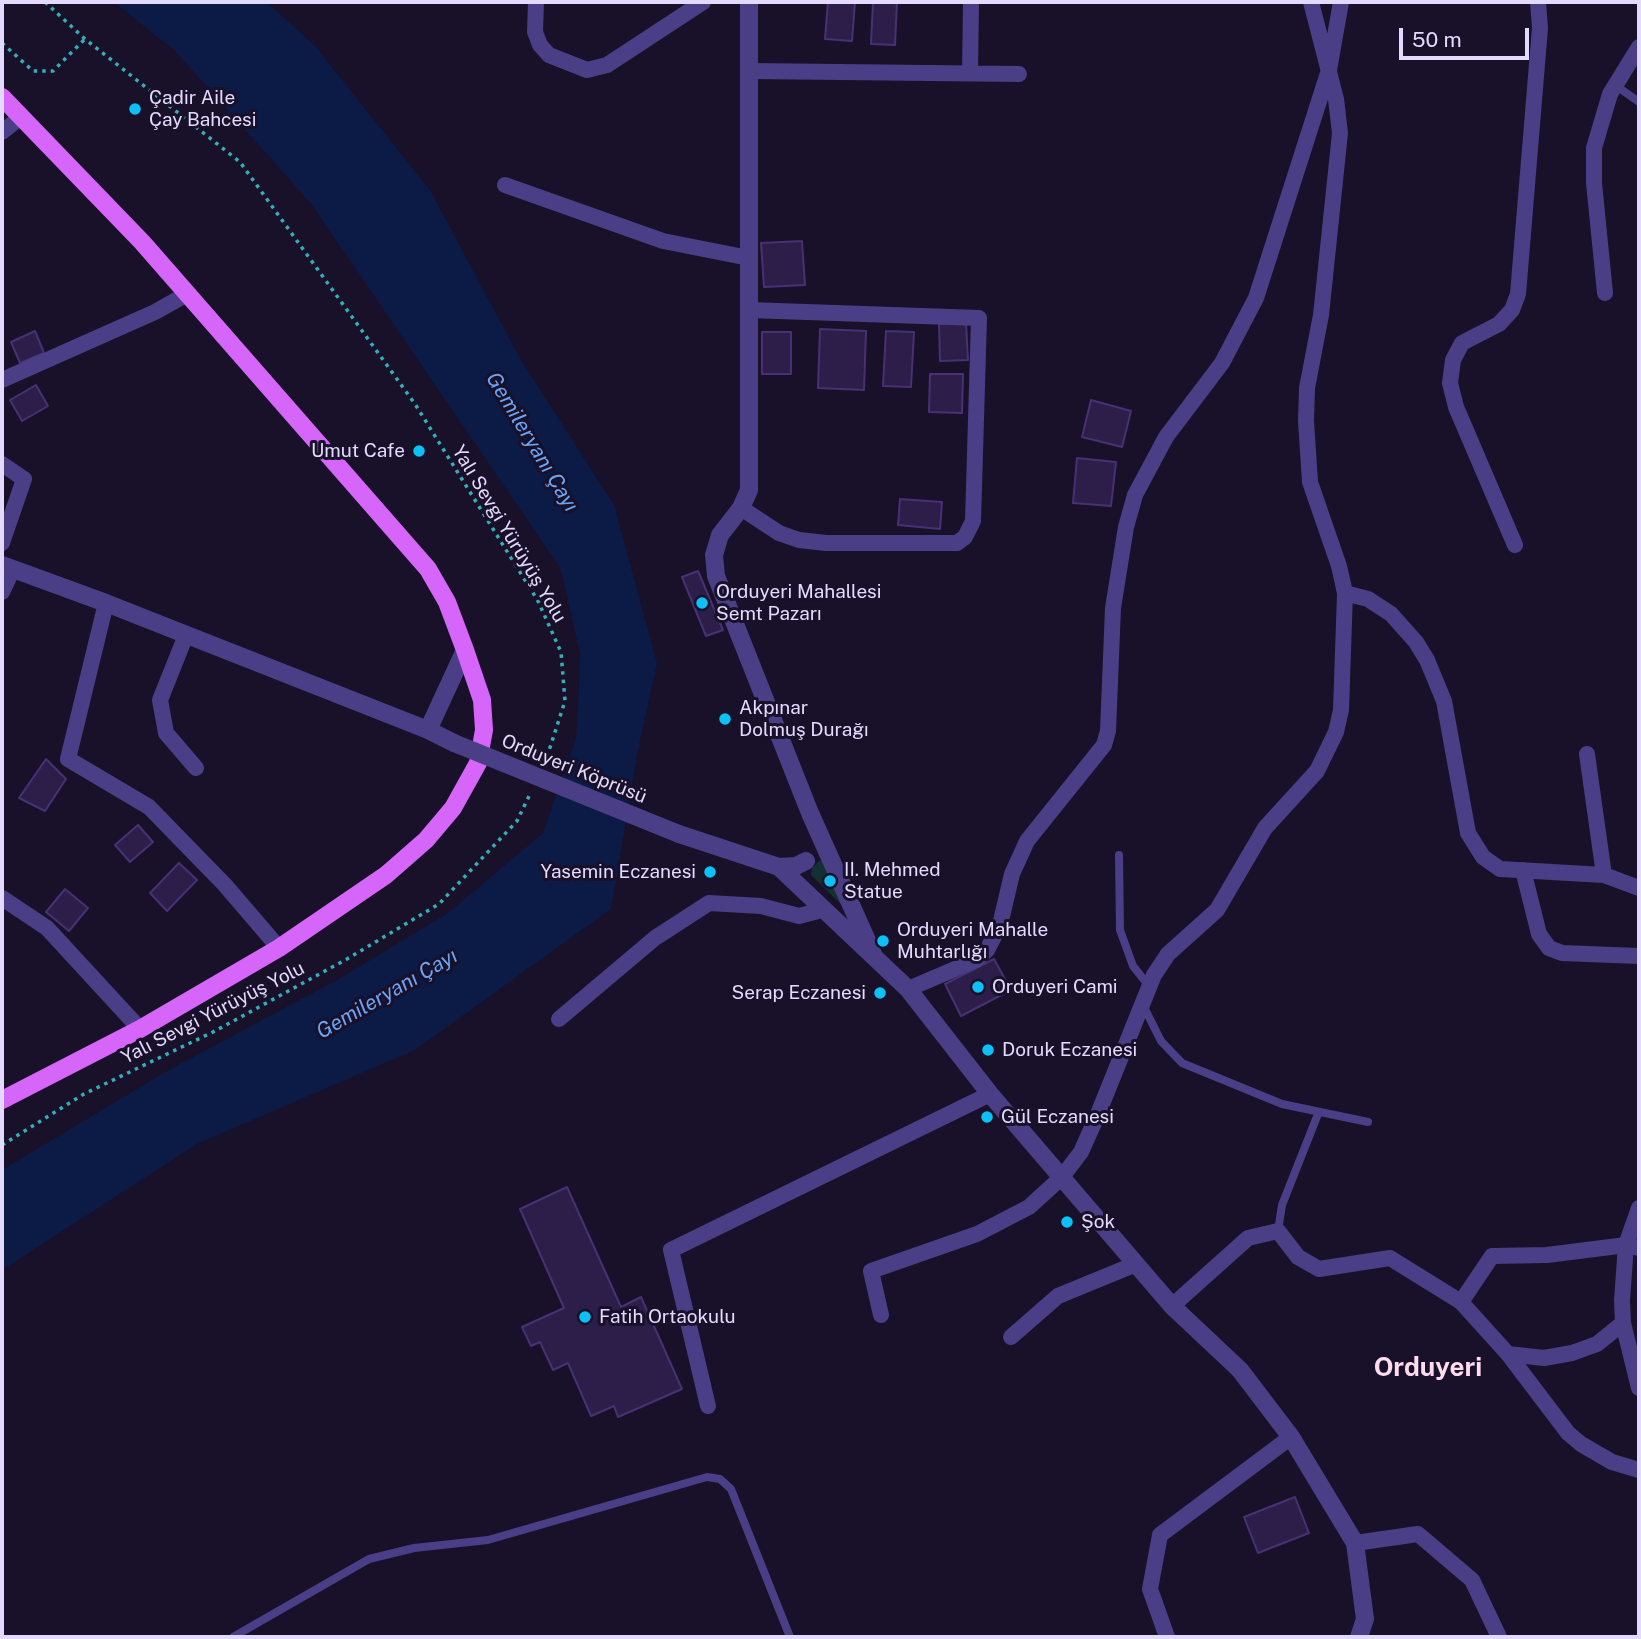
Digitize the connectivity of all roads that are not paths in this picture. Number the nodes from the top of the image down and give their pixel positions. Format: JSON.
{"nodes":[{"id":1,"x":536,"y":2,"type":"edge"},
{"id":2,"x":703,"y":2,"type":"edge"},
{"id":3,"x":749,"y":2,"type":"edge"},
{"id":4,"x":971,"y":2,"type":"edge"},
{"id":5,"x":1311,"y":2,"type":"edge"},
{"id":6,"x":1341,"y":2,"type":"edge"},
{"id":7,"x":1538,"y":2,"type":"edge"},
{"id":8,"x":1639,"y":47,"type":"edge"},
{"id":9,"x":1329,"y":70,"type":"junction"},
{"id":10,"x":750,"y":71,"type":"junction"},
{"id":11,"x":970,"y":73,"type":"junction"},
{"id":12,"x":1019,"y":74,"type":"dead end"},
{"id":13,"x":1615,"y":85,"type":"junction"},
{"id":14,"x":2,"y":97,"type":"edge"},
{"id":15,"x":1639,"y":102,"type":"edge"},
{"id":16,"x":21,"y":117,"type":"junction"},
{"id":17,"x":2,"y":132,"type":"edge"},
{"id":18,"x":505,"y":185,"type":"dead end"},
{"id":19,"x":749,"y":258,"type":"junction"},
{"id":20,"x":1605,"y":293,"type":"dead end"},
{"id":21,"x":187,"y":294,"type":"junction"},
{"id":22,"x":749,"y":310,"type":"junction"},
{"id":23,"x":2,"y":380,"type":"edge"},
{"id":24,"x":2,"y":464,"type":"edge"},
{"id":25,"x":741,"y":508,"type":"junction"},
{"id":26,"x":2,"y":543,"type":"edge"},
{"id":27,"x":1515,"y":545,"type":"dead end"},
{"id":28,"x":7,"y":567,"type":"edge"},
{"id":29,"x":2,"y":592,"type":"edge"},
{"id":30,"x":1345,"y":593,"type":"junction"},
{"id":31,"x":106,"y":603,"type":"junction"},
{"id":32,"x":186,"y":635,"type":"junction"},
{"id":33,"x":465,"y":650,"type":"junction"},
{"id":34,"x":428,"y":730,"type":"junction"},
{"id":35,"x":1587,"y":754,"type":"dead end"},
{"id":36,"x":196,"y":768,"type":"dead end"},
{"id":37,"x":810,"y":813,"type":"junction"},
{"id":38,"x":1119,"y":855,"type":"dead end"},
{"id":39,"x":806,"y":861,"type":"junction"},
{"id":40,"x":779,"y":867,"type":"junction"},
{"id":41,"x":1523,"y":870,"type":"junction"},
{"id":42,"x":1604,"y":875,"type":"junction"},
{"id":43,"x":1639,"y":888,"type":"edge"},
{"id":44,"x":806,"y":894,"type":"junction"},
{"id":45,"x":2,"y":898,"type":"edge"},
{"id":46,"x":822,"y":910,"type":"junction"},
{"id":47,"x":279,"y":948,"type":"junction"},
{"id":48,"x":873,"y":954,"type":"junction"},
{"id":49,"x":1639,"y":956,"type":"edge"},
{"id":50,"x":908,"y":989,"type":"junction"},
{"id":51,"x":1145,"y":994,"type":"junction"},
{"id":52,"x":559,"y":1019,"type":"dead end"},
{"id":53,"x":140,"y":1029,"type":"junction"},
{"id":54,"x":990,"y":1094,"type":"junction"},
{"id":55,"x":2,"y":1100,"type":"edge"},
{"id":56,"x":1318,"y":1114,"type":"junction"},
{"id":57,"x":1368,"y":1122,"type":"dead end"},
{"id":58,"x":1062,"y":1177,"type":"junction"},
{"id":59,"x":1639,"y":1208,"type":"edge"},
{"id":60,"x":1278,"y":1231,"type":"junction"},
{"id":61,"x":1633,"y":1247,"type":"edge"},
{"id":62,"x":1136,"y":1264,"type":"junction"},
{"id":63,"x":1461,"y":1302,"type":"junction"},
{"id":64,"x":1172,"y":1306,"type":"junction"},
{"id":65,"x":881,"y":1315,"type":"dead end"},
{"id":66,"x":1623,"y":1323,"type":"junction"},
{"id":67,"x":1010,"y":1337,"type":"dead end"},
{"id":68,"x":1508,"y":1354,"type":"junction"},
{"id":69,"x":1639,"y":1388,"type":"edge"},
{"id":70,"x":708,"y":1406,"type":"dead end"},
{"id":71,"x":1291,"y":1437,"type":"junction"},
{"id":72,"x":1639,"y":1470,"type":"edge"},
{"id":73,"x":1355,"y":1544,"type":"junction"},
{"id":74,"x":233,"y":1637,"type":"edge"},
{"id":75,"x":790,"y":1637,"type":"edge"},
{"id":76,"x":1167,"y":1637,"type":"edge"},
{"id":77,"x":1359,"y":1637,"type":"edge"},
{"id":78,"x":1499,"y":1637,"type":"edge"}],
"edges":[{"from":1,"to":2,"type":"street"},
{"from":3,"to":10,"type":"street"},
{"from":4,"to":11,"type":"street"},
{"from":5,"to":9,"type":"street"},
{"from":6,"to":9,"type":"street"},
{"from":7,"to":27,"type":"street"},
{"from":8,"to":13,"type":"street"},
{"from":9,"to":30,"type":"street"},
{"from":9,"to":50,"type":"street"},
{"from":10,"to":11,"type":"street"},
{"from":10,"to":19,"type":"street"},
{"from":11,"to":12,"type":"street"},
{"from":13,"to":15,"type":"lane"},
{"from":13,"to":20,"type":"street"},
{"from":14,"to":16,"type":"main road"},
{"from":16,"to":17,"type":"street"},
{"from":16,"to":21,"type":"main road"},
{"from":18,"to":19,"type":"street"},
{"from":19,"to":22,"type":"street"},
{"from":21,"to":23,"type":"street"},
{"from":21,"to":33,"type":"main road"},
{"from":22,"to":25,"type":"street"},
{"from":22,"to":25,"type":"street"},
{"from":24,"to":26,"type":"street"},
{"from":25,"to":37,"type":"street"},
{"from":28,"to":29,"type":"street"},
{"from":28,"to":31,"type":"street","name":"Orduyeri Köprüsü"},
{"from":30,"to":41,"type":"street"},
{"from":30,"to":51,"type":"street"},
{"from":31,"to":32,"type":"street","name":"Orduyeri Köprüsü"},
{"from":31,"to":47,"type":"street"},
{"from":32,"to":34,"type":"street","name":"Orduyeri Köprüsü"},
{"from":32,"to":36,"type":"street"},
{"from":33,"to":34,"type":"street"},
{"from":33,"to":47,"type":"main road"},
{"from":34,"to":40,"type":"street","name":"Orduyeri Köprüsü","bridge":true},
{"from":35,"to":42,"type":"street"},
{"from":37,"to":39,"type":"street"},
{"from":37,"to":48,"type":"street"},
{"from":38,"to":51,"type":"lane"},
{"from":39,"to":40,"type":"street"},
{"from":39,"to":44,"type":"street"},
{"from":40,"to":44,"type":"street"},
{"from":41,"to":42,"type":"street"},
{"from":41,"to":49,"type":"street"},
{"from":42,"to":43,"type":"street"},
{"from":44,"to":46,"type":"street"},
{"from":45,"to":53,"type":"street"},
{"from":46,"to":48,"type":"street"},
{"from":46,"to":52,"type":"street"},
{"from":47,"to":53,"type":"main road"},
{"from":48,"to":50,"type":"street"},
{"from":50,"to":54,"type":"street"},
{"from":51,"to":56,"type":"lane"},
{"from":51,"to":58,"type":"street"},
{"from":53,"to":55,"type":"main road"},
{"from":54,"to":58,"type":"street"},
{"from":54,"to":70,"type":"street"},
{"from":56,"to":57,"type":"lane"},
{"from":56,"to":60,"type":"lane"},
{"from":58,"to":62,"type":"street"},
{"from":58,"to":65,"type":"street"},
{"from":59,"to":61,"type":"street"},
{"from":60,"to":63,"type":"street"},
{"from":60,"to":64,"type":"street"},
{"from":61,"to":63,"type":"street"},
{"from":61,"to":66,"type":"street"},
{"from":62,"to":64,"type":"street"},
{"from":62,"to":67,"type":"street"},
{"from":63,"to":68,"type":"street"},
{"from":64,"to":71,"type":"street"},
{"from":66,"to":68,"type":"street"},
{"from":66,"to":69,"type":"street"},
{"from":68,"to":72,"type":"street"},
{"from":71,"to":73,"type":"street"},
{"from":71,"to":76,"type":"street"},
{"from":73,"to":77,"type":"street"},
{"from":73,"to":78,"type":"street"},
{"from":74,"to":75,"type":"lane"}]}
